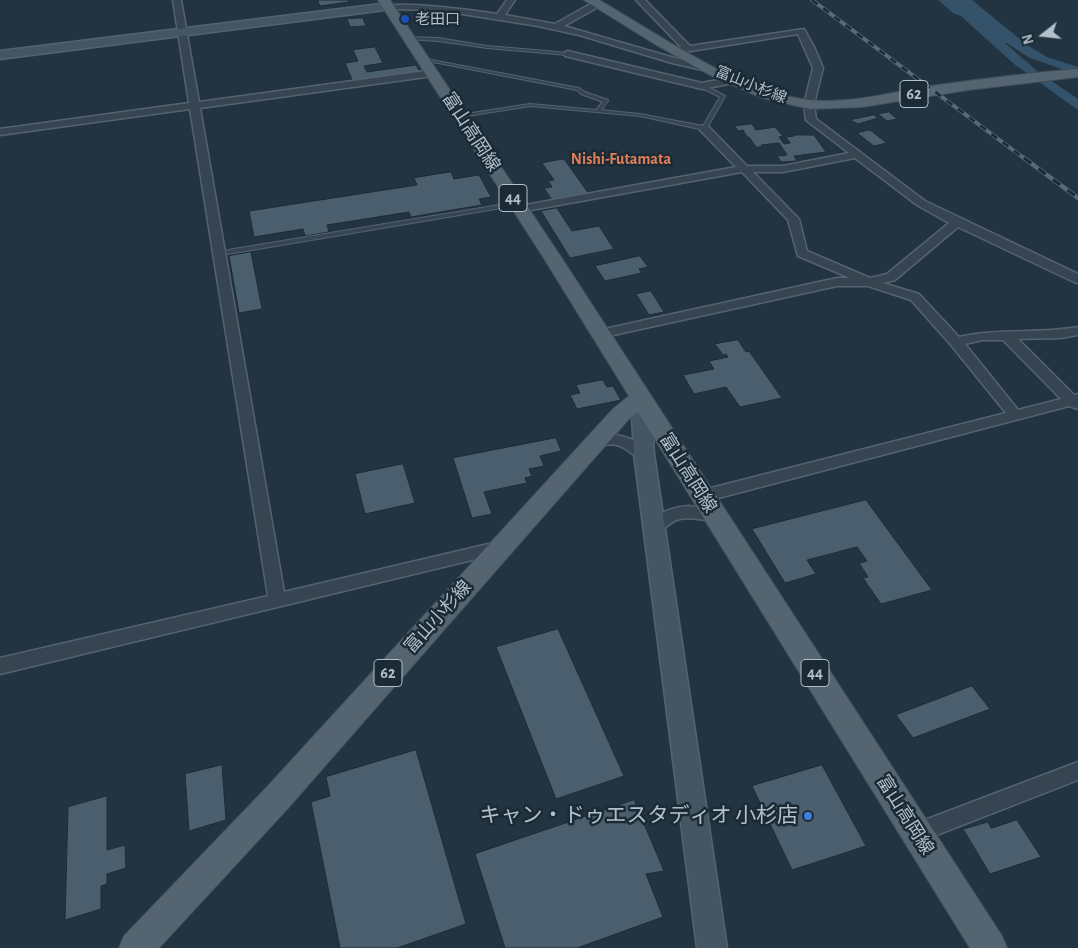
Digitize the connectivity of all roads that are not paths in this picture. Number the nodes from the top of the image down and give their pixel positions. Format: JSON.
{"nodes":[{"id":1,"x":176,"y":0,"type":"edge"},
{"id":2,"x":446,"y":0,"type":"edge"},
{"id":3,"x":511,"y":0,"type":"edge"},
{"id":4,"x":640,"y":0,"type":"edge"},
{"id":5,"x":594,"y":2,"type":"edge"},
{"id":6,"x":387,"y":4,"type":"edge"},
{"id":7,"x":440,"y":8,"type":"junction"},
{"id":8,"x":500,"y":16,"type":"junction"},
{"id":9,"x":556,"y":27,"type":"junction"},
{"id":10,"x":181,"y":33,"type":"junction"},
{"id":11,"x":410,"y":38,"type":"junction"},
{"id":12,"x":682,"y":49,"type":"junction"},
{"id":13,"x":568,"y":54,"type":"joint"},
{"id":14,"x":0,"y":55,"type":"edge"},
{"id":15,"x":620,"y":55,"type":"junction"},
{"id":16,"x":428,"y":66,"type":"junction"},
{"id":17,"x":707,"y":68,"type":"junction"},
{"id":18,"x":1074,"y":74,"type":"edge"},
{"id":19,"x":734,"y":80,"type":"junction"},
{"id":20,"x":702,"y":86,"type":"junction"},
{"id":21,"x":809,"y":104,"type":"junction"},
{"id":22,"x":195,"y":105,"type":"junction"},
{"id":23,"x":597,"y":112,"type":"junction"},
{"id":24,"x":461,"y":116,"type":"junction"},
{"id":25,"x":704,"y":128,"type":"junction"},
{"id":26,"x":0,"y":132,"type":"edge"},
{"id":27,"x":856,"y":155,"type":"junction"},
{"id":28,"x":744,"y":169,"type":"junction"},
{"id":29,"x":519,"y":207,"type":"junction"},
{"id":30,"x":957,"y":222,"type":"junction"},
{"id":31,"x":228,"y":252,"type":"dead end"},
{"id":32,"x":1078,"y":279,"type":"edge"},
{"id":33,"x":869,"y":282,"type":"junction"},
{"id":34,"x":1078,"y":331,"type":"edge"},
{"id":35,"x":600,"y":334,"type":"junction"},
{"id":36,"x":1008,"y":337,"type":"junction"},
{"id":37,"x":956,"y":342,"type":"junction"},
{"id":38,"x":641,"y":398,"type":"junction"},
{"id":39,"x":1076,"y":402,"type":"edge"},
{"id":40,"x":1015,"y":415,"type":"junction"},
{"id":41,"x":596,"y":442,"type":"junction"},
{"id":42,"x":644,"y":454,"type":"junction"},
{"id":43,"x":709,"y":506,"type":"junction"},
{"id":44,"x":654,"y":528,"type":"junction"},
{"id":45,"x":501,"y":547,"type":"junction"},
{"id":46,"x":277,"y":599,"type":"junction"},
{"id":47,"x":0,"y":666,"type":"edge"},
{"id":48,"x":1078,"y":771,"type":"edge"},
{"id":49,"x":916,"y":833,"type":"junction"},
{"id":50,"x":136,"y":948,"type":"edge"},
{"id":51,"x":712,"y":948,"type":"edge"},
{"id":52,"x":990,"y":948,"type":"edge"}],
"edges":[{"from":1,"to":10,"type":"street"},
{"from":2,"to":7,"type":"street"},
{"from":3,"to":8,"type":"street"},
{"from":4,"to":12,"type":"street"},
{"from":5,"to":9,"type":"street"},
{"from":5,"to":12,"type":"main road","name":"富山小杉線","number":"62"},
{"from":6,"to":7,"type":"street"},
{"from":6,"to":10,"type":"street"},
{"from":6,"to":11,"type":"main road","name":"富山高岡線","number":"44"},
{"from":7,"to":8,"type":"street"},
{"from":8,"to":9,"type":"street"},
{"from":9,"to":15,"type":"street"},
{"from":10,"to":14,"type":"street"},
{"from":10,"to":22,"type":"street"},
{"from":11,"to":13,"type":"lane"},
{"from":11,"to":16,"type":"main road","name":"富山高岡線","number":"44"},
{"from":12,"to":17,"type":"main road","name":"富山小杉線","number":"62"},
{"from":12,"to":21,"type":"street"},
{"from":13,"to":15,"type":"street"},
{"from":15,"to":17,"type":"street"},
{"from":15,"to":20,"type":"street"},
{"from":16,"to":22,"type":"street"},
{"from":16,"to":23,"type":"lane"},
{"from":16,"to":24,"type":"main road","name":"富山高岡線","number":"44"},
{"from":17,"to":19,"type":"main road","name":"富山小杉線","number":"62"},
{"from":18,"to":21,"type":"main road","name":"富山小杉線","number":"62"},
{"from":19,"to":20,"type":"street"},
{"from":19,"to":21,"type":"main road","name":"富山小杉線","number":"62"},
{"from":20,"to":25,"type":"lane"},
{"from":21,"to":27,"type":"street"},
{"from":22,"to":26,"type":"street"},
{"from":22,"to":46,"type":"street"},
{"from":23,"to":24,"type":"lane"},
{"from":23,"to":25,"type":"lane"},
{"from":24,"to":29,"type":"main road","name":"富山高岡線","number":"44"},
{"from":25,"to":28,"type":"street"},
{"from":27,"to":28,"type":"street"},
{"from":27,"to":30,"type":"street"},
{"from":28,"to":29,"type":"street"},
{"from":28,"to":33,"type":"street"},
{"from":29,"to":31,"type":"lane"},
{"from":29,"to":35,"type":"main road","name":"富山高岡線","number":"44"},
{"from":30,"to":32,"type":"street"},
{"from":30,"to":33,"type":"street"},
{"from":33,"to":35,"type":"street"},
{"from":33,"to":37,"type":"street"},
{"from":34,"to":36,"type":"street"},
{"from":35,"to":38,"type":"main road","name":"富山高岡線","number":"44"},
{"from":36,"to":37,"type":"street"},
{"from":36,"to":39,"type":"street"},
{"from":37,"to":40,"type":"street"},
{"from":38,"to":41,"type":"main road","name":"富山小杉線","number":"62"},
{"from":38,"to":42,"type":"street"},
{"from":38,"to":43,"type":"main road","name":"富山高岡線","number":"44"},
{"from":39,"to":40,"type":"street"},
{"from":40,"to":43,"type":"street"},
{"from":41,"to":42,"type":"street"},
{"from":41,"to":45,"type":"main road","name":"富山小杉線","number":"62"},
{"from":42,"to":44,"type":"street"},
{"from":43,"to":44,"type":"street"},
{"from":43,"to":49,"type":"main road","name":"富山高岡線","number":"44"},
{"from":44,"to":51,"type":"street"},
{"from":45,"to":46,"type":"street"},
{"from":45,"to":50,"type":"main road","name":"富山小杉線","number":"62"},
{"from":46,"to":47,"type":"street"},
{"from":48,"to":49,"type":"street"},
{"from":49,"to":52,"type":"main road","name":"富山高岡線","number":"44"}]}
